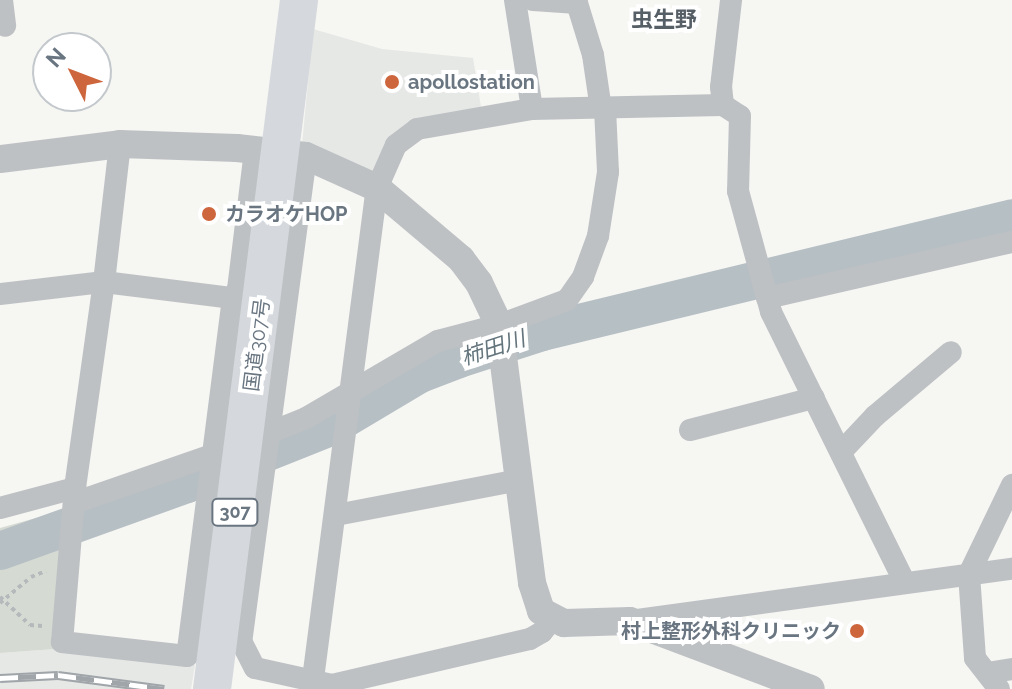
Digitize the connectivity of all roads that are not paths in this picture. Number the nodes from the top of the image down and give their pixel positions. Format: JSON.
{"nodes":[{"id":1,"x":2,"y":0,"type":"edge"},
{"id":2,"x":299,"y":0,"type":"edge"},
{"id":3,"x":515,"y":0,"type":"edge"},
{"id":4,"x":533,"y":0,"type":"edge"},
{"id":5,"x":731,"y":0,"type":"edge"},
{"id":6,"x":5,"y":26,"type":"dead end"},
{"id":7,"x":723,"y":105,"type":"junction"},
{"id":8,"x":532,"y":109,"type":"junction"},
{"id":9,"x":603,"y":109,"type":"junction"},
{"id":10,"x":120,"y":144,"type":"junction"},
{"id":11,"x":280,"y":153,"type":"junction"},
{"id":12,"x":0,"y":159,"type":"edge"},
{"id":13,"x":377,"y":188,"type":"junction"},
{"id":14,"x":1012,"y":242,"type":"edge"},
{"id":15,"x":104,"y":282,"type":"junction"},
{"id":16,"x":0,"y":294,"type":"edge"},
{"id":17,"x":233,"y":298,"type":"junction"},
{"id":18,"x":767,"y":298,"type":"junction"},
{"id":19,"x":501,"y":337,"type":"junction"},
{"id":20,"x":951,"y":352,"type":"dead end"},
{"id":21,"x":351,"y":395,"type":"junction"},
{"id":22,"x":814,"y":398,"type":"junction"},
{"id":23,"x":690,"y":430,"type":"dead end"},
{"id":24,"x":269,"y":437,"type":"junction"},
{"id":25,"x":841,"y":452,"type":"junction"},
{"id":26,"x":212,"y":455,"type":"junction"},
{"id":27,"x":520,"y":480,"type":"junction"},
{"id":28,"x":1012,"y":485,"type":"edge"},
{"id":29,"x":74,"y":499,"type":"junction"},
{"id":30,"x":0,"y":508,"type":"edge"},
{"id":31,"x":336,"y":515,"type":"junction"},
{"id":32,"x":1012,"y":569,"type":"edge"},
{"id":33,"x":969,"y":574,"type":"junction"},
{"id":34,"x":905,"y":583,"type":"junction"},
{"id":35,"x":553,"y":619,"type":"junction"},
{"id":36,"x":630,"y":621,"type":"junction"},
{"id":37,"x":1012,"y":669,"type":"edge"},
{"id":38,"x":993,"y":681,"type":"edge"},
{"id":39,"x":318,"y":685,"type":"edge"},
{"id":40,"x":212,"y":689,"type":"edge"},
{"id":41,"x":811,"y":689,"type":"edge"}],
"edges":[{"from":1,"to":6,"type":"street"},
{"from":2,"to":11,"type":"highway","name":"国道307号","number":"307"},
{"from":3,"to":8,"type":"street"},
{"from":4,"to":9,"type":"street"},
{"from":5,"to":7,"type":"street"},
{"from":7,"to":9,"type":"street"},
{"from":7,"to":18,"type":"street"},
{"from":8,"to":9,"type":"street"},
{"from":8,"to":13,"type":"street"},
{"from":9,"to":19,"type":"street"},
{"from":10,"to":11,"type":"street"},
{"from":10,"to":12,"type":"street"},
{"from":10,"to":15,"type":"street"},
{"from":11,"to":13,"type":"street"},
{"from":11,"to":17,"type":"street"},
{"from":11,"to":24,"type":"street"},
{"from":11,"to":40,"type":"highway","name":"国道307号","number":"307"},
{"from":13,"to":19,"type":"street"},
{"from":13,"to":21,"type":"street"},
{"from":14,"to":18,"type":"street"},
{"from":15,"to":16,"type":"street"},
{"from":15,"to":17,"type":"street"},
{"from":15,"to":29,"type":"street"},
{"from":17,"to":26,"type":"street"},
{"from":18,"to":22,"type":"street"},
{"from":19,"to":21,"type":"street"},
{"from":19,"to":27,"type":"street"},
{"from":20,"to":25,"type":"street"},
{"from":21,"to":24,"type":"street"},
{"from":21,"to":31,"type":"street"},
{"from":22,"to":23,"type":"street"},
{"from":22,"to":25,"type":"street"},
{"from":24,"to":26,"type":"street"},
{"from":24,"to":39,"type":"street"},
{"from":25,"to":34,"type":"street"},
{"from":26,"to":29,"type":"street"},
{"from":26,"to":29,"type":"street"},
{"from":27,"to":31,"type":"street"},
{"from":27,"to":35,"type":"street"},
{"from":28,"to":33,"type":"street"},
{"from":29,"to":30,"type":"street"},
{"from":31,"to":39,"type":"street"},
{"from":32,"to":33,"type":"street"},
{"from":33,"to":34,"type":"street"},
{"from":33,"to":38,"type":"street"},
{"from":34,"to":36,"type":"street"},
{"from":35,"to":36,"type":"street"},
{"from":35,"to":39,"type":"street"},
{"from":36,"to":41,"type":"street"},
{"from":37,"to":38,"type":"street"}]}
